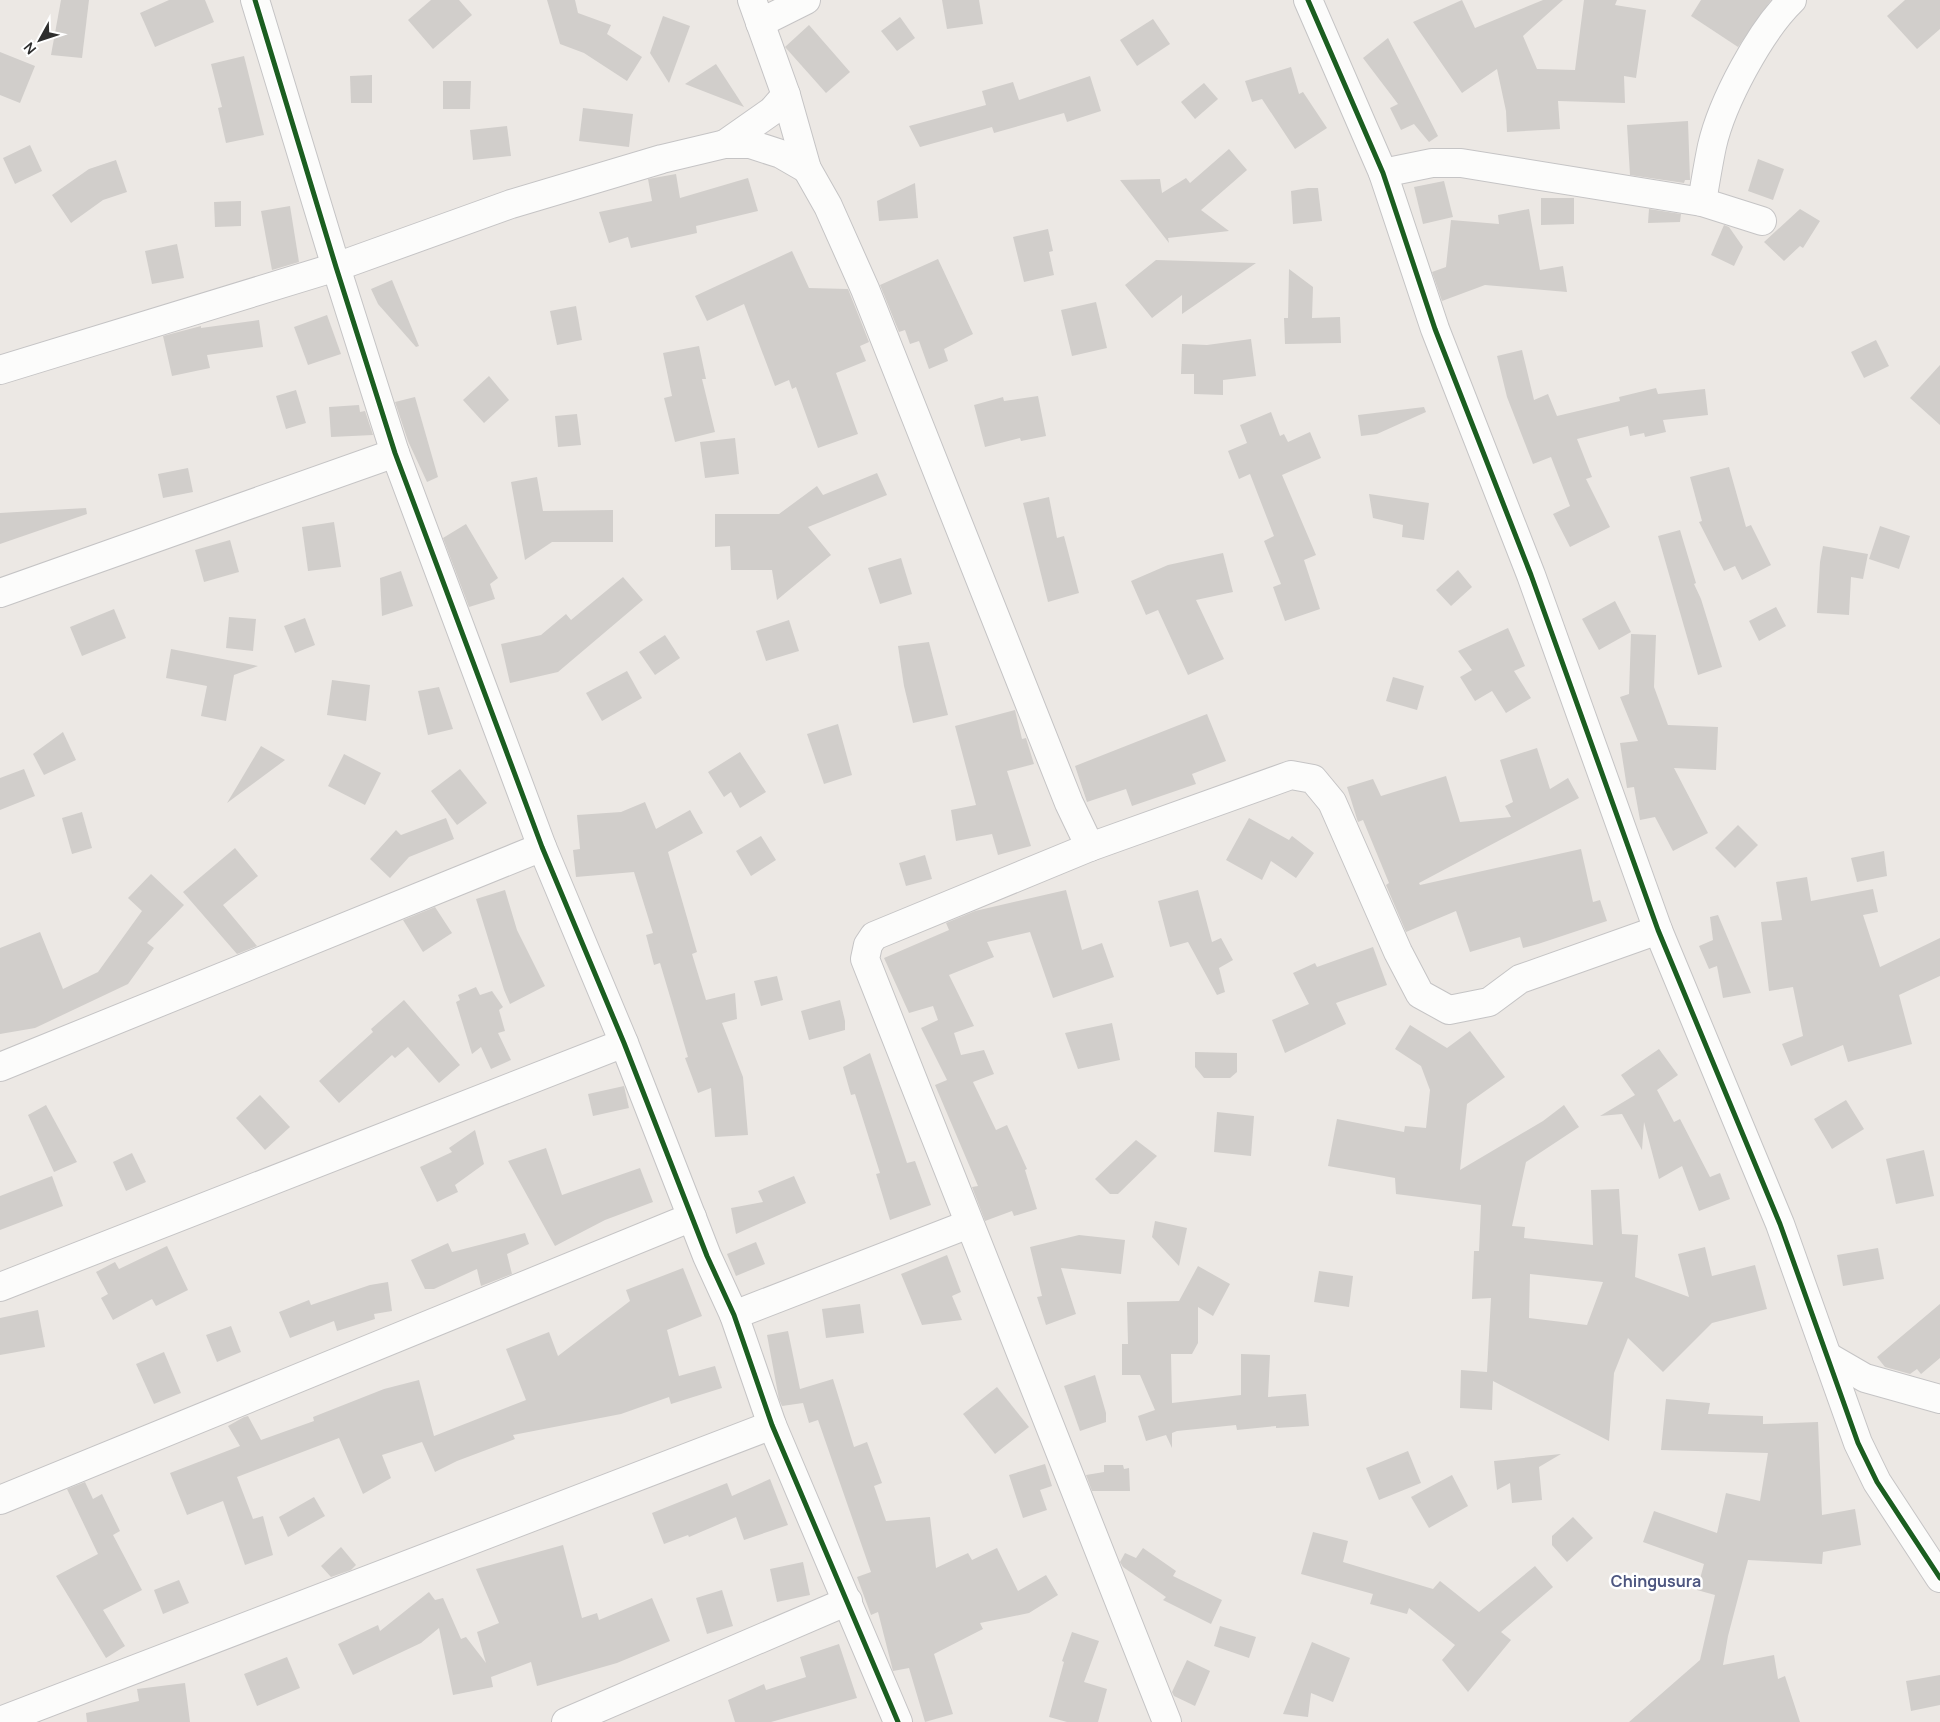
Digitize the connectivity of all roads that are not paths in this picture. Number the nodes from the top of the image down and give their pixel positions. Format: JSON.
{"nodes":[{"id":1,"x":255,"y":0,"type":"edge"},
{"id":2,"x":806,"y":0,"type":"edge"},
{"id":3,"x":1308,"y":0,"type":"edge"},
{"id":4,"x":1792,"y":0,"type":"edge"},
{"id":5,"x":756,"y":11,"type":"edge"},
{"id":6,"x":786,"y":95,"type":"junction"},
{"id":7,"x":725,"y":144,"type":"junction"},
{"id":8,"x":807,"y":169,"type":"junction"},
{"id":9,"x":1382,"y":173,"type":"junction"},
{"id":10,"x":1702,"y":202,"type":"junction"},
{"id":11,"x":1762,"y":220,"type":"dead end"},
{"id":12,"x":336,"y":267,"type":"junction"},
{"id":13,"x":0,"y":370,"type":"edge"},
{"id":14,"x":395,"y":452,"type":"junction"},
{"id":15,"x":0,"y":593,"type":"edge"},
{"id":16,"x":542,"y":847,"type":"junction"},
{"id":17,"x":1090,"y":847,"type":"junction"},
{"id":18,"x":1658,"y":930,"type":"junction"},
{"id":19,"x":624,"y":1043,"type":"junction"},
{"id":20,"x":0,"y":1067,"type":"edge"},
{"id":21,"x":692,"y":1217,"type":"junction"},
{"id":22,"x":969,"y":1224,"type":"junction"},
{"id":23,"x":0,"y":1287,"type":"edge"},
{"id":24,"x":734,"y":1315,"type":"junction"},
{"id":25,"x":1827,"y":1356,"type":"junction"},
{"id":26,"x":1940,"y":1399,"type":"edge"},
{"id":27,"x":772,"y":1425,"type":"junction"},
{"id":28,"x":0,"y":1500,"type":"edge"},
{"id":29,"x":1940,"y":1578,"type":"edge"},
{"id":30,"x":848,"y":1601,"type":"junction"},
{"id":31,"x":0,"y":1721,"type":"edge"},
{"id":32,"x":566,"y":1722,"type":"edge"},
{"id":33,"x":898,"y":1722,"type":"edge"},
{"id":34,"x":1168,"y":1722,"type":"edge"}],
"edges":[{"from":1,"to":12,"type":"street"},
{"from":2,"to":5,"type":"street"},
{"from":3,"to":9,"type":"street"},
{"from":4,"to":10,"type":"street"},
{"from":5,"to":6,"type":"street"},
{"from":6,"to":7,"type":"street"},
{"from":6,"to":8,"type":"street"},
{"from":7,"to":8,"type":"street"},
{"from":7,"to":12,"type":"street"},
{"from":8,"to":17,"type":"street"},
{"from":9,"to":10,"type":"street"},
{"from":9,"to":18,"type":"street"},
{"from":10,"to":11,"type":"street"},
{"from":12,"to":13,"type":"street"},
{"from":12,"to":14,"type":"street"},
{"from":14,"to":15,"type":"street"},
{"from":14,"to":16,"type":"street"},
{"from":16,"to":19,"type":"street"},
{"from":16,"to":20,"type":"street"},
{"from":17,"to":18,"type":"street"},
{"from":17,"to":22,"type":"street"},
{"from":18,"to":25,"type":"street"},
{"from":19,"to":21,"type":"street"},
{"from":19,"to":23,"type":"street"},
{"from":21,"to":24,"type":"street"},
{"from":21,"to":28,"type":"street"},
{"from":22,"to":24,"type":"street"},
{"from":22,"to":34,"type":"street"},
{"from":24,"to":27,"type":"street"},
{"from":25,"to":26,"type":"street"},
{"from":25,"to":29,"type":"street"},
{"from":27,"to":30,"type":"street"},
{"from":27,"to":31,"type":"street"},
{"from":30,"to":32,"type":"street"},
{"from":30,"to":33,"type":"street"}]}
